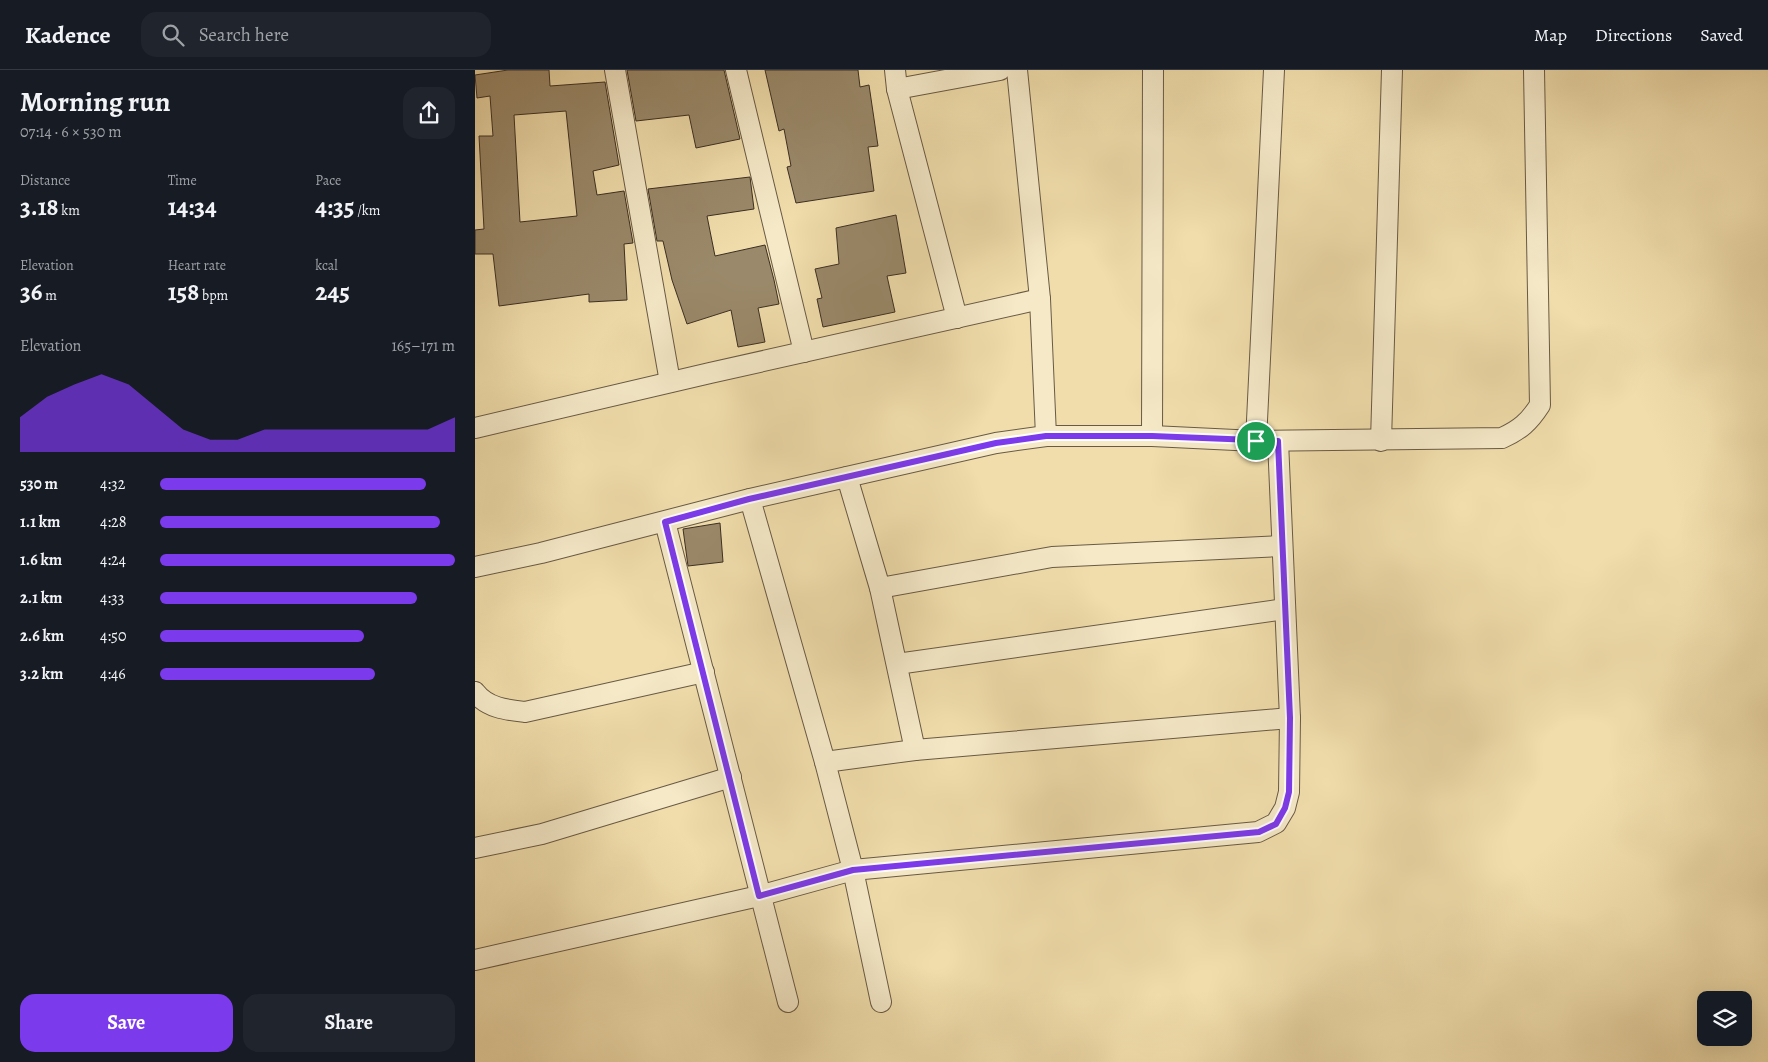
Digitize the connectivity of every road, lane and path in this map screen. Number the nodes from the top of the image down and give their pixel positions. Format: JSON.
{"nodes":[{"id":1,"x":615,"y":70,"type":"edge"},
{"id":2,"x":736,"y":70,"type":"edge"},
{"id":3,"x":1000,"y":70,"type":"edge"},
{"id":4,"x":1017,"y":70,"type":"edge"},
{"id":5,"x":1153,"y":70,"type":"edge"},
{"id":6,"x":1274,"y":70,"type":"edge"},
{"id":7,"x":1392,"y":70,"type":"edge"},
{"id":8,"x":1534,"y":70,"type":"edge"},
{"id":9,"x":896,"y":80,"type":"edge"},
{"id":10,"x":1040,"y":300,"type":"junction"},
{"id":11,"x":957,"y":318,"type":"junction"},
{"id":12,"x":804,"y":352,"type":"junction"},
{"id":13,"x":670,"y":382,"type":"junction"},
{"id":14,"x":475,"y":428,"type":"edge"},
{"id":15,"x":1046,"y":436,"type":"junction"},
{"id":16,"x":1152,"y":436,"type":"junction"},
{"id":17,"x":1256,"y":441,"type":"junction"},
{"id":18,"x":1278,"y":441,"type":"junction"},
{"id":19,"x":1381,"y":441,"type":"junction"},
{"id":20,"x":847,"y":477,"type":"junction"},
{"id":21,"x":749,"y":499,"type":"junction"},
{"id":22,"x":665,"y":522,"type":"junction"},
{"id":23,"x":1281,"y":546,"type":"junction"},
{"id":24,"x":475,"y":567,"type":"edge"},
{"id":25,"x":880,"y":588,"type":"junction"},
{"id":26,"x":1285,"y":609,"type":"junction"},
{"id":27,"x":897,"y":664,"type":"junction"},
{"id":28,"x":704,"y":672,"type":"junction"},
{"id":29,"x":475,"y":692,"type":"edge"},
{"id":30,"x":1290,"y":718,"type":"junction"},
{"id":31,"x":915,"y":750,"type":"junction"},
{"id":32,"x":825,"y":762,"type":"junction"},
{"id":33,"x":731,"y":777,"type":"junction"},
{"id":34,"x":475,"y":848,"type":"edge"},
{"id":35,"x":853,"y":870,"type":"junction"},
{"id":36,"x":759,"y":896,"type":"junction"},
{"id":37,"x":475,"y":960,"type":"edge"},
{"id":38,"x":788,"y":1002,"type":"dead end"},
{"id":39,"x":881,"y":1002,"type":"dead end"}],
"edges":[{"from":1,"to":13,"type":"street"},
{"from":2,"to":12,"type":"street"},
{"from":3,"to":9,"type":"street"},
{"from":4,"to":10,"type":"street"},
{"from":5,"to":16,"type":"street"},
{"from":6,"to":17,"type":"street"},
{"from":7,"to":19,"type":"street"},
{"from":8,"to":19,"type":"street"},
{"from":9,"to":11,"type":"street"},
{"from":10,"to":11,"type":"street"},
{"from":10,"to":15,"type":"street"},
{"from":11,"to":12,"type":"street"},
{"from":12,"to":13,"type":"street"},
{"from":13,"to":14,"type":"street"},
{"from":15,"to":16,"type":"street"},
{"from":15,"to":20,"type":"street"},
{"from":16,"to":17,"type":"street"},
{"from":17,"to":18,"type":"street"},
{"from":18,"to":19,"type":"street"},
{"from":18,"to":23,"type":"street"},
{"from":20,"to":21,"type":"street"},
{"from":20,"to":25,"type":"street"},
{"from":21,"to":22,"type":"street"},
{"from":21,"to":32,"type":"street"},
{"from":22,"to":24,"type":"street"},
{"from":22,"to":28,"type":"street"},
{"from":23,"to":25,"type":"street"},
{"from":23,"to":26,"type":"street"},
{"from":25,"to":27,"type":"street"},
{"from":26,"to":27,"type":"street"},
{"from":26,"to":30,"type":"street"},
{"from":27,"to":31,"type":"street"},
{"from":28,"to":29,"type":"street"},
{"from":28,"to":33,"type":"street"},
{"from":30,"to":31,"type":"street"},
{"from":30,"to":35,"type":"street"},
{"from":31,"to":32,"type":"street"},
{"from":32,"to":35,"type":"street"},
{"from":33,"to":34,"type":"street"},
{"from":33,"to":36,"type":"street"},
{"from":35,"to":36,"type":"street"},
{"from":35,"to":39,"type":"street"},
{"from":36,"to":37,"type":"street"},
{"from":36,"to":38,"type":"street"}]}
